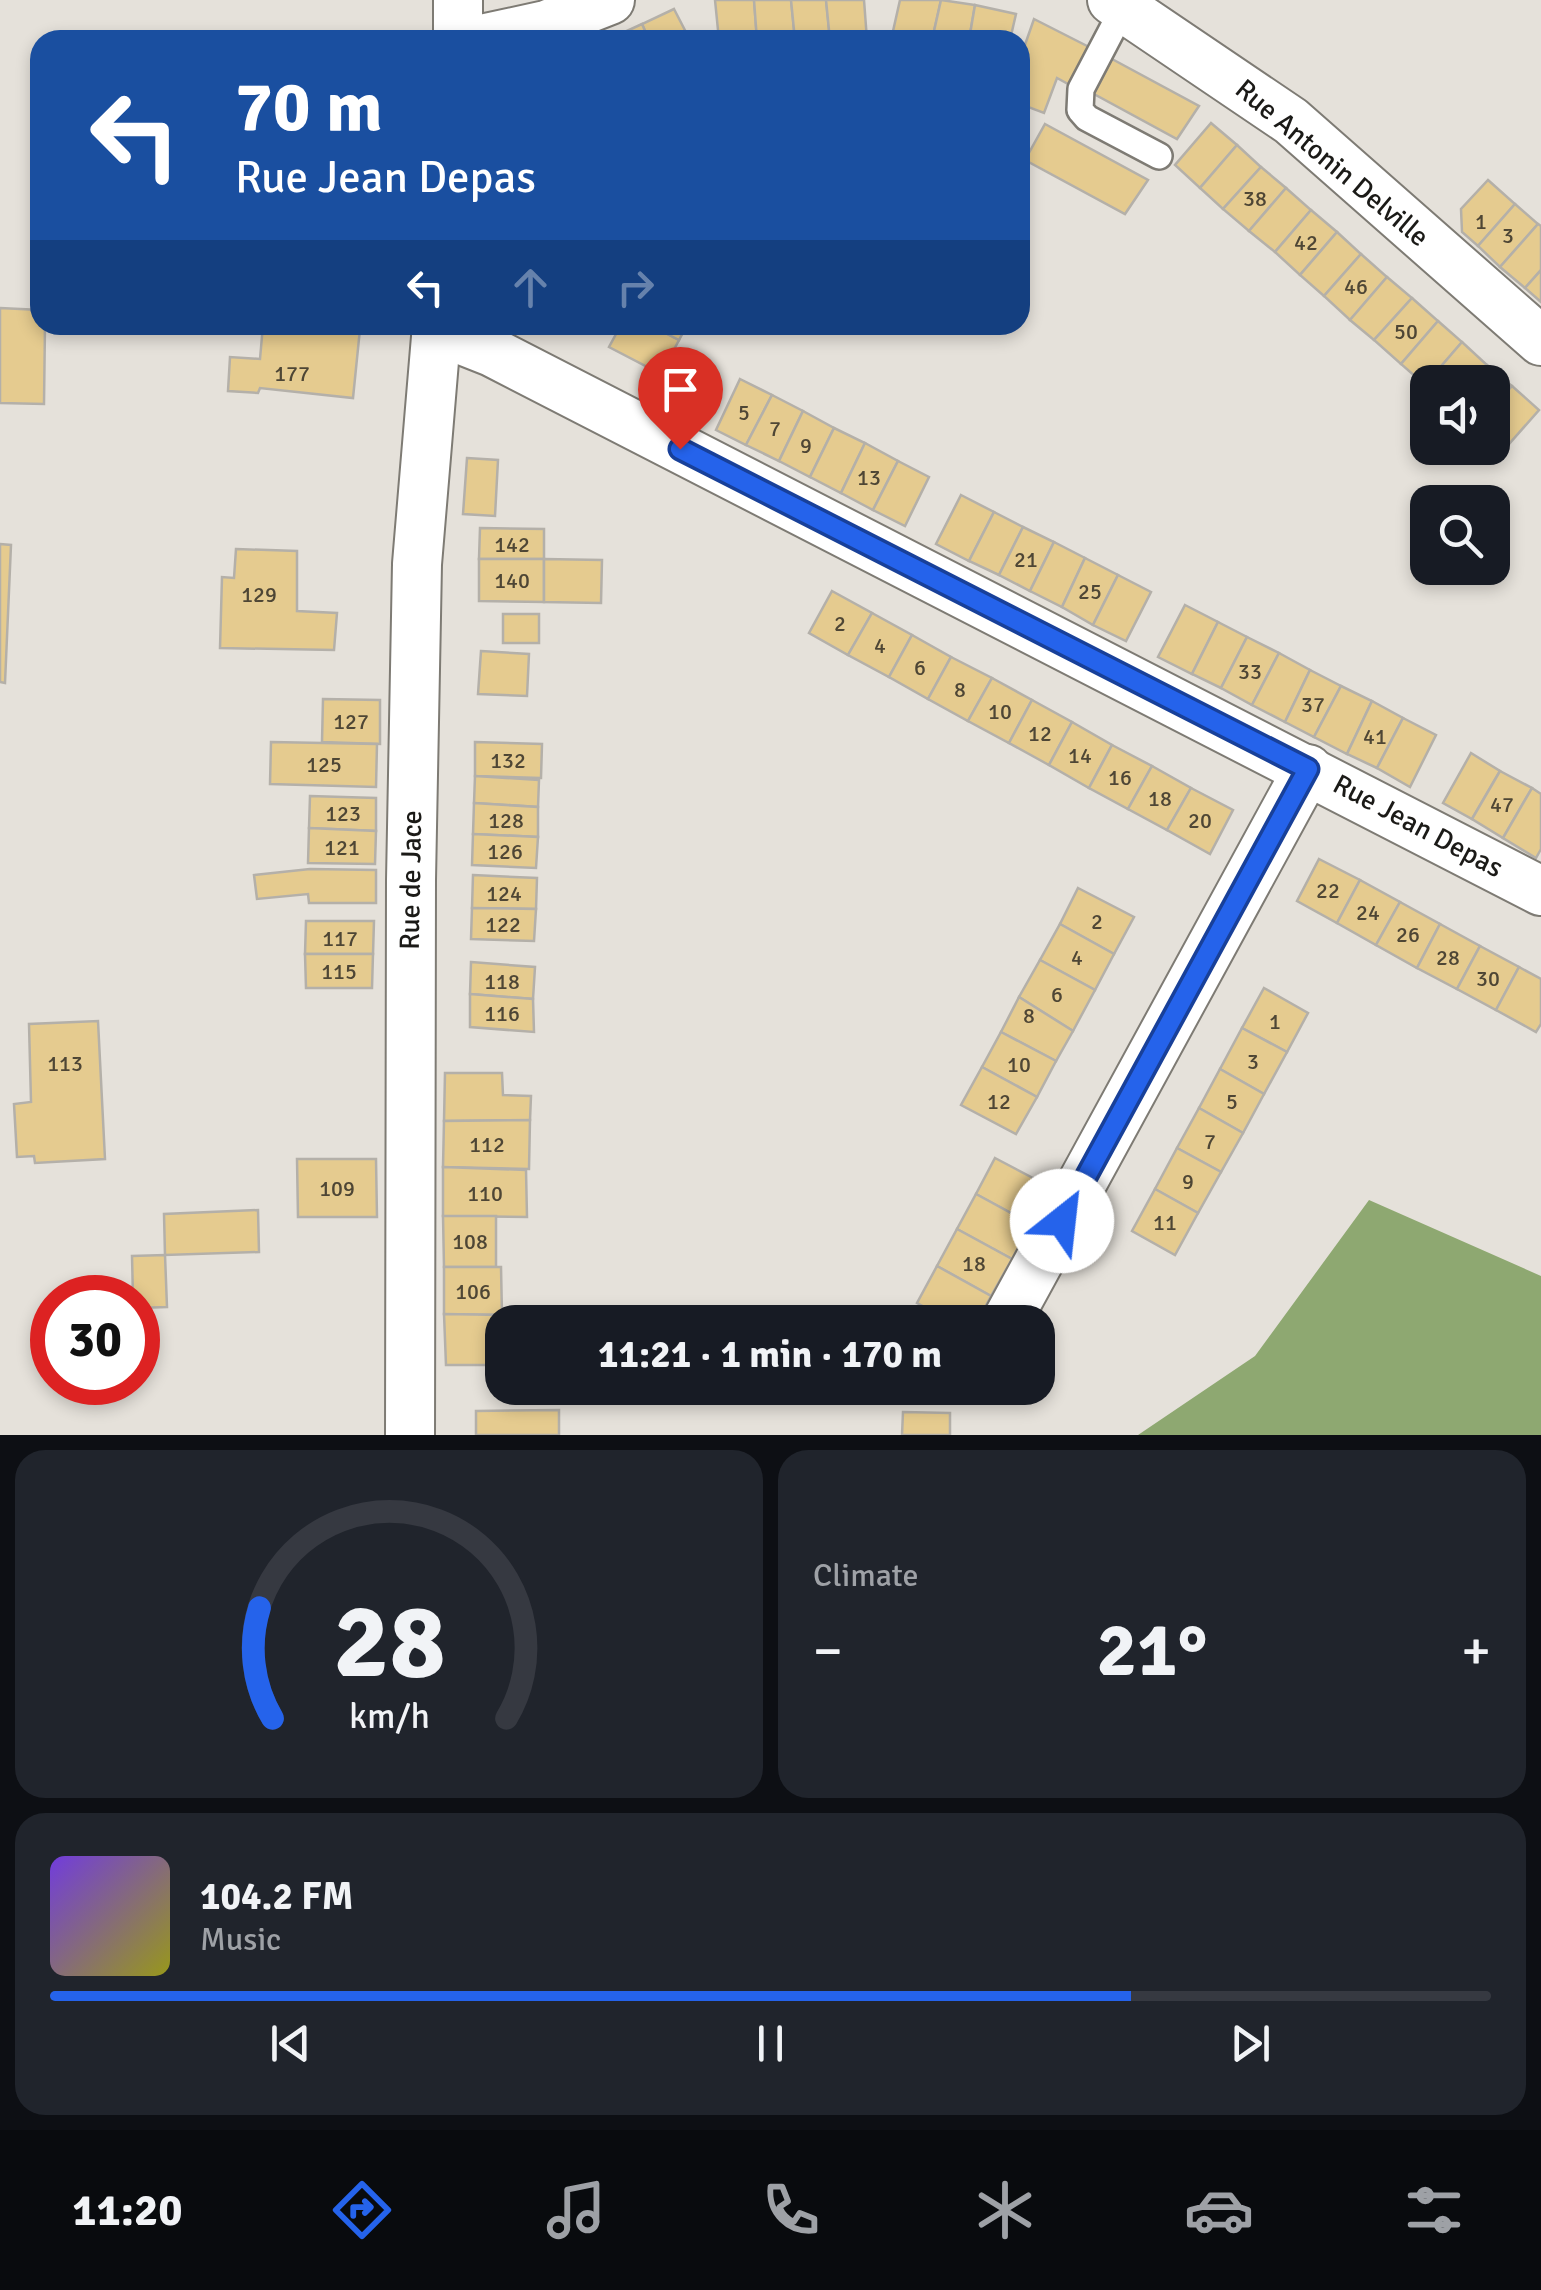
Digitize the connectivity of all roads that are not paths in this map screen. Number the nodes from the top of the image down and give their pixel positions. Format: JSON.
{"nodes":[{"id":1,"x":458,"y":0,"type":"edge"},
{"id":2,"x":610,"y":0,"type":"edge"},
{"id":3,"x":1118,"y":4,"type":"edge"},
{"id":4,"x":458,"y":30,"type":"edge"},
{"id":5,"x":523,"y":30,"type":"edge"},
{"id":6,"x":1159,"y":156,"type":"dead end"},
{"id":7,"x":436,"y":335,"type":"edge"},
{"id":8,"x":449,"y":335,"type":"edge"},
{"id":9,"x":1541,"y":340,"type":"edge"},
{"id":10,"x":1308,"y":769,"type":"junction"},
{"id":11,"x":1541,"y":891,"type":"edge"},
{"id":12,"x":1015,"y":1305,"type":"edge"},
{"id":13,"x":410,"y":1435,"type":"edge"}],
"edges":[{"from":1,"to":4,"type":"street"},
{"from":2,"to":5,"type":"street"},
{"from":3,"to":6,"type":"lane"},
{"from":3,"to":9,"type":"street","name":"Rue Antonin Delville"},
{"from":7,"to":13,"type":"street","name":"Rue de Jace"},
{"from":8,"to":10,"type":"street","name":"Rue Jean Depas"},
{"from":10,"to":11,"type":"street","name":"Rue Jean Depas"},
{"from":10,"to":12,"type":"street"}]}
